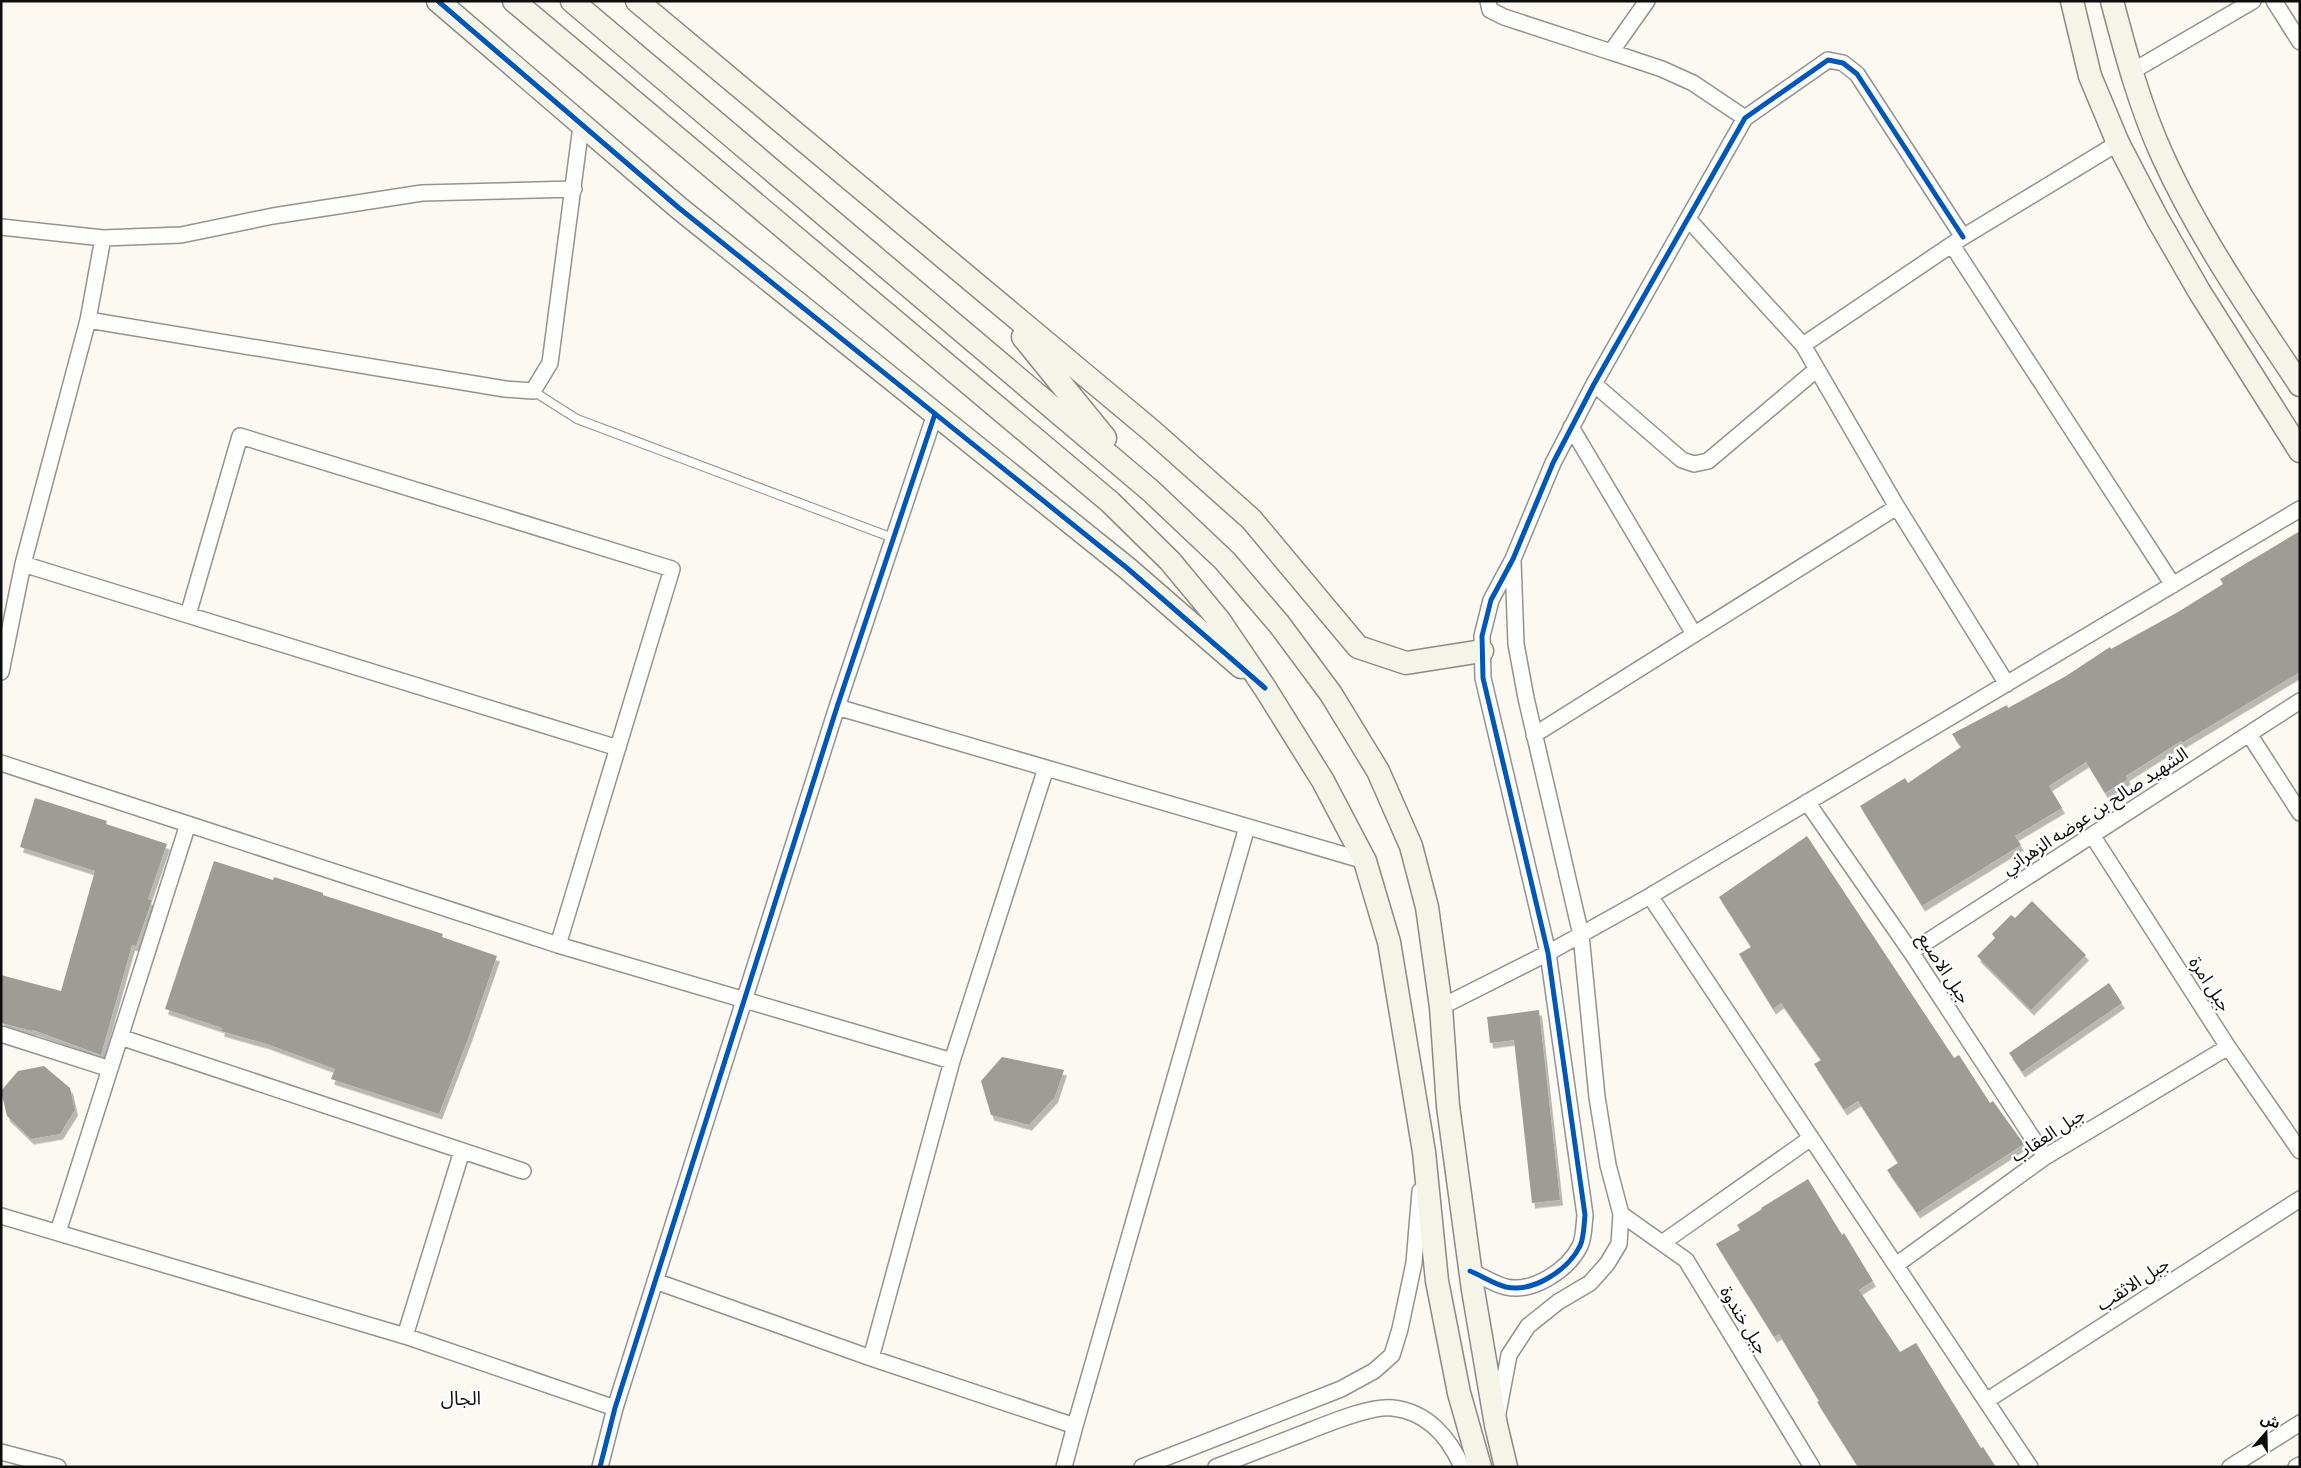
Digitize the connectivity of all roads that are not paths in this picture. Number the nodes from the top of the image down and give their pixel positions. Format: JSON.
{"nodes":[{"id":1,"x":438,"y":1,"type":"edge"},
{"id":2,"x":514,"y":1,"type":"edge"},
{"id":3,"x":572,"y":1,"type":"edge"},
{"id":4,"x":637,"y":1,"type":"edge"},
{"id":5,"x":1488,"y":1,"type":"edge"},
{"id":6,"x":1647,"y":1,"type":"edge"},
{"id":7,"x":2072,"y":1,"type":"edge"},
{"id":8,"x":2112,"y":1,"type":"edge"},
{"id":9,"x":2253,"y":1,"type":"edge"},
{"id":10,"x":2274,"y":1,"type":"edge"},
{"id":11,"x":2300,"y":42,"type":"edge"},
{"id":12,"x":1611,"y":52,"type":"junction"},
{"id":13,"x":2131,"y":72,"type":"junction"},
{"id":14,"x":1745,"y":118,"type":"junction"},
{"id":15,"x":581,"y":126,"type":"junction"},
{"id":16,"x":2118,"y":143,"type":"junction"},
{"id":17,"x":574,"y":189,"type":"junction"},
{"id":18,"x":1688,"y":219,"type":"junction"},
{"id":19,"x":1,"y":227,"type":"edge"},
{"id":20,"x":103,"y":238,"type":"junction"},
{"id":21,"x":1958,"y":241,"type":"junction"},
{"id":22,"x":991,"y":298,"type":"junction"},
{"id":23,"x":88,"y":320,"type":"junction"},
{"id":24,"x":1803,"y":345,"type":"junction"},
{"id":25,"x":1817,"y":368,"type":"junction"},
{"id":26,"x":1594,"y":384,"type":"junction"},
{"id":27,"x":2300,"y":385,"type":"edge"},
{"id":28,"x":533,"y":391,"type":"junction"},
{"id":29,"x":935,"y":414,"type":"junction"},
{"id":30,"x":1571,"y":427,"type":"junction"},
{"id":31,"x":2300,"y":450,"type":"edge"},
{"id":32,"x":1138,"y":480,"type":"junction"},
{"id":33,"x":1897,"y":507,"type":"junction"},
{"id":34,"x":2300,"y":509,"type":"edge"},
{"id":35,"x":893,"y":538,"type":"junction"},
{"id":36,"x":1513,"y":559,"type":"junction"},
{"id":37,"x":24,"y":564,"type":"junction"},
{"id":38,"x":2173,"y":585,"type":"junction"},
{"id":39,"x":188,"y":615,"type":"junction"},
{"id":40,"x":1694,"y":634,"type":"junction"},
{"id":41,"x":1482,"y":651,"type":"junction"},
{"id":42,"x":1,"y":672,"type":"edge"},
{"id":43,"x":2007,"y":684,"type":"junction"},
{"id":44,"x":1265,"y":688,"type":"junction"},
{"id":45,"x":2300,"y":701,"type":"edge"},
{"id":46,"x":837,"y":707,"type":"junction"},
{"id":47,"x":2249,"y":734,"type":"junction"},
{"id":48,"x":1534,"y":735,"type":"junction"},
{"id":49,"x":618,"y":748,"type":"junction"},
{"id":50,"x":1,"y":763,"type":"edge"},
{"id":51,"x":1046,"y":768,"type":"junction"},
{"id":52,"x":1807,"y":802,"type":"junction"},
{"id":53,"x":2300,"y":813,"type":"edge"},
{"id":54,"x":188,"y":824,"type":"junction"},
{"id":55,"x":1247,"y":826,"type":"junction"},
{"id":56,"x":2092,"y":835,"type":"junction"},
{"id":57,"x":1365,"y":861,"type":"junction"},
{"id":58,"x":1650,"y":896,"type":"junction"},
{"id":59,"x":1580,"y":935,"type":"junction"},
{"id":60,"x":558,"y":945,"type":"junction"},
{"id":61,"x":1911,"y":952,"type":"junction"},
{"id":62,"x":1548,"y":953,"type":"junction"},
{"id":63,"x":744,"y":1000,"type":"junction"},
{"id":64,"x":1442,"y":1007,"type":"junction"},
{"id":65,"x":1,"y":1034,"type":"edge"},
{"id":66,"x":120,"y":1037,"type":"junction"},
{"id":67,"x":2228,"y":1047,"type":"junction"},
{"id":68,"x":952,"y":1061,"type":"junction"},
{"id":69,"x":110,"y":1069,"type":"junction"},
{"id":70,"x":1811,"y":1138,"type":"junction"},
{"id":71,"x":462,"y":1151,"type":"junction"},
{"id":72,"x":2300,"y":1151,"type":"edge"},
{"id":73,"x":1424,"y":1152,"type":"junction"},
{"id":74,"x":2045,"y":1157,"type":"junction"},
{"id":75,"x":523,"y":1171,"type":"dead end"},
{"id":76,"x":2300,"y":1199,"type":"edge"},
{"id":77,"x":1621,"y":1214,"type":"junction"},
{"id":78,"x":1,"y":1216,"type":"edge"},
{"id":79,"x":58,"y":1232,"type":"junction"},
{"id":80,"x":1662,"y":1243,"type":"junction"},
{"id":81,"x":1896,"y":1265,"type":"junction"},
{"id":82,"x":1470,"y":1271,"type":"junction"},
{"id":83,"x":655,"y":1281,"type":"junction"},
{"id":84,"x":404,"y":1336,"type":"junction"},
{"id":85,"x":871,"y":1358,"type":"junction"},
{"id":86,"x":1986,"y":1401,"type":"junction"},
{"id":87,"x":615,"y":1408,"type":"junction"},
{"id":88,"x":2300,"y":1423,"type":"edge"},
{"id":89,"x":1496,"y":1425,"type":"junction"},
{"id":90,"x":1075,"y":1426,"type":"junction"},
{"id":91,"x":1,"y":1452,"type":"edge"},
{"id":92,"x":2300,"y":1464,"type":"edge"},
{"id":93,"x":58,"y":1467,"type":"edge"},
{"id":94,"x":600,"y":1467,"type":"edge"},
{"id":95,"x":1064,"y":1467,"type":"edge"},
{"id":96,"x":1142,"y":1467,"type":"edge"},
{"id":97,"x":1216,"y":1467,"type":"edge"},
{"id":98,"x":1462,"y":1467,"type":"edge"},
{"id":99,"x":1480,"y":1467,"type":"edge"},
{"id":100,"x":1506,"y":1467,"type":"edge"},
{"id":101,"x":1812,"y":1467,"type":"edge"},
{"id":102,"x":2030,"y":1467,"type":"edge"},
{"id":103,"x":2230,"y":1467,"type":"edge"},
{"id":104,"x":2296,"y":1467,"type":"edge"}],
"edges":[{"from":1,"to":15,"type":"main road"},
{"from":2,"to":44,"type":"main road"},
{"from":3,"to":32,"type":"main road"},
{"from":4,"to":22,"type":"main road"},
{"from":5,"to":12,"type":"street"},
{"from":6,"to":12,"type":"street"},
{"from":7,"to":16,"type":"main road"},
{"from":8,"to":13,"type":"main road"},
{"from":9,"to":13,"type":"street"},
{"from":10,"to":11,"type":"street"},
{"from":12,"to":14,"type":"street"},
{"from":13,"to":27,"type":"main road"},
{"from":14,"to":18,"type":"street"},
{"from":14,"to":21,"type":"street"},
{"from":15,"to":17,"type":"street"},
{"from":15,"to":29,"type":"main road"},
{"from":16,"to":21,"type":"street"},
{"from":16,"to":31,"type":"main road"},
{"from":17,"to":20,"type":"street"},
{"from":17,"to":28,"type":"street"},
{"from":18,"to":24,"type":"street"},
{"from":18,"to":26,"type":"street"},
{"from":19,"to":20,"type":"street"},
{"from":20,"to":23,"type":"street"},
{"from":21,"to":24,"type":"street"},
{"from":21,"to":38,"type":"street"},
{"from":22,"to":32,"type":"main road"},
{"from":22,"to":41,"type":"main road"},
{"from":23,"to":28,"type":"street"},
{"from":23,"to":37,"type":"street"},
{"from":24,"to":25,"type":"street"},
{"from":25,"to":26,"type":"street"},
{"from":25,"to":33,"type":"street"},
{"from":26,"to":30,"type":"street"},
{"from":28,"to":35,"type":"lane"},
{"from":29,"to":35,"type":"street"},
{"from":29,"to":44,"type":"main road"},
{"from":30,"to":36,"type":"street"},
{"from":30,"to":40,"type":"street"},
{"from":32,"to":64,"type":"main road"},
{"from":33,"to":40,"type":"street"},
{"from":33,"to":43,"type":"street"},
{"from":34,"to":38,"type":"street"},
{"from":35,"to":46,"type":"street"},
{"from":36,"to":41,"type":"street"},
{"from":36,"to":48,"type":"street"},
{"from":37,"to":39,"type":"street"},
{"from":37,"to":42,"type":"street"},
{"from":38,"to":43,"type":"street"},
{"from":39,"to":49,"type":"street"},
{"from":39,"to":49,"type":"street"},
{"from":40,"to":48,"type":"street"},
{"from":41,"to":62,"type":"street"},
{"from":43,"to":52,"type":"street"},
{"from":44,"to":57,"type":"main road"},
{"from":45,"to":47,"type":"street","name":"الشهيد صالح بن عوضه الزهراني"},
{"from":46,"to":51,"type":"street"},
{"from":46,"to":63,"type":"street"},
{"from":47,"to":53,"type":"street"},
{"from":47,"to":56,"type":"street","name":"الشهيد صالح بن عوضه الزهراني"},
{"from":48,"to":59,"type":"street"},
{"from":49,"to":60,"type":"street"},
{"from":50,"to":54,"type":"street"},
{"from":51,"to":55,"type":"street"},
{"from":51,"to":68,"type":"street"},
{"from":52,"to":58,"type":"street"},
{"from":52,"to":61,"type":"street","name":"جبل الاصبع"},
{"from":54,"to":60,"type":"street"},
{"from":54,"to":66,"type":"street"},
{"from":55,"to":57,"type":"street"},
{"from":55,"to":90,"type":"street"},
{"from":56,"to":61,"type":"street","name":"الشهيد صالح بن عوضه الزهراني"},
{"from":56,"to":67,"type":"street","name":"جبل امرة"},
{"from":57,"to":73,"type":"main road"},
{"from":58,"to":59,"type":"street"},
{"from":58,"to":70,"type":"street"},
{"from":59,"to":62,"type":"street"},
{"from":59,"to":77,"type":"street"},
{"from":60,"to":63,"type":"street"},
{"from":61,"to":74,"type":"street","name":"جبل الاصبع"},
{"from":62,"to":64,"type":"street"},
{"from":62,"to":82,"type":"street"},
{"from":63,"to":68,"type":"street"},
{"from":63,"to":83,"type":"street"},
{"from":64,"to":82,"type":"main road"},
{"from":65,"to":69,"type":"street"},
{"from":66,"to":69,"type":"street"},
{"from":66,"to":71,"type":"street"},
{"from":67,"to":72,"type":"street","name":"جبل امرة"},
{"from":67,"to":74,"type":"street","name":"جبل العقاب"},
{"from":68,"to":85,"type":"street"},
{"from":69,"to":79,"type":"street"},
{"from":70,"to":80,"type":"street"},
{"from":70,"to":81,"type":"street"},
{"from":71,"to":75,"type":"street"},
{"from":71,"to":84,"type":"street"},
{"from":73,"to":96,"type":"street"},
{"from":73,"to":99,"type":"main road"},
{"from":74,"to":81,"type":"street","name":"جبل العقاب"},
{"from":76,"to":86,"type":"street","name":"جبل الاثقب"},
{"from":77,"to":80,"type":"street","name":"جبل خندوة"},
{"from":77,"to":89,"type":"street"},
{"from":78,"to":79,"type":"street"},
{"from":79,"to":84,"type":"street"},
{"from":80,"to":101,"type":"street","name":"جبل خندوة"},
{"from":81,"to":86,"type":"street"},
{"from":82,"to":89,"type":"main road"},
{"from":83,"to":85,"type":"street"},
{"from":83,"to":87,"type":"street"},
{"from":84,"to":87,"type":"street"},
{"from":85,"to":90,"type":"street"},
{"from":86,"to":102,"type":"street"},
{"from":87,"to":94,"type":"street"},
{"from":88,"to":103,"type":"street"},
{"from":89,"to":100,"type":"main road"},
{"from":90,"to":95,"type":"street"},
{"from":91,"to":93,"type":"street"},
{"from":92,"to":104,"type":"street"},
{"from":97,"to":98,"type":"street"}]}
